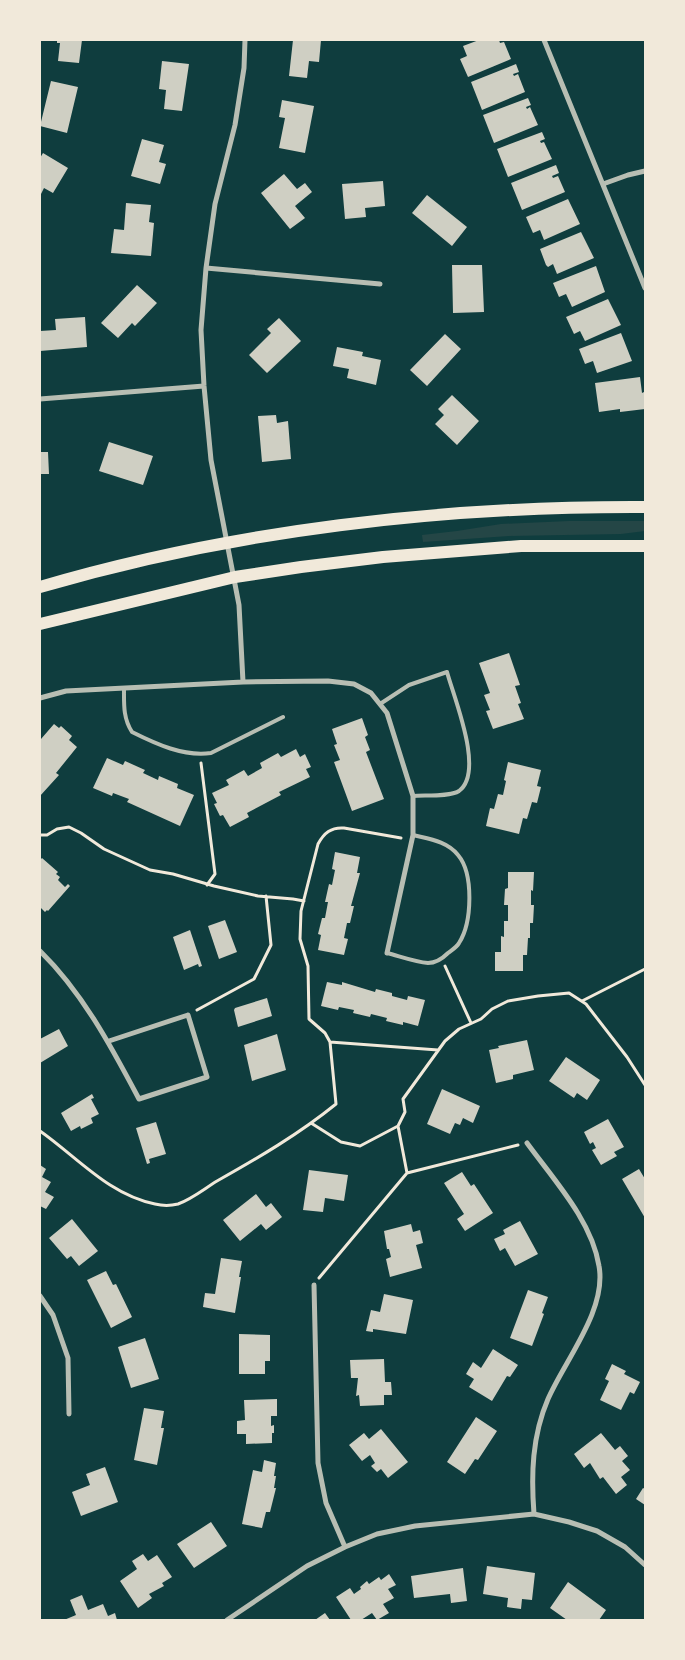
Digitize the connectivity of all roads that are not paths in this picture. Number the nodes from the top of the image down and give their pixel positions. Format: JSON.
{"nodes":[{"id":1,"x":245,"y":40,"type":"edge"},
{"id":2,"x":544,"y":40,"type":"edge"},
{"id":3,"x":645,"y":171,"type":"edge"},
{"id":4,"x":603,"y":184,"type":"junction"},
{"id":5,"x":206,"y":268,"type":"junction"},
{"id":6,"x":380,"y":284,"type":"dead end"},
{"id":7,"x":645,"y":288,"type":"edge"},
{"id":8,"x":204,"y":386,"type":"junction"},
{"id":9,"x":40,"y":399,"type":"edge"},
{"id":10,"x":645,"y":507,"type":"edge"},
{"id":11,"x":228,"y":542,"type":"junction"},
{"id":12,"x":645,"y":546,"type":"edge"},
{"id":13,"x":235,"y":577,"type":"junction"},
{"id":14,"x":40,"y":587,"type":"edge"},
{"id":15,"x":40,"y":624,"type":"edge"},
{"id":16,"x":243,"y":682,"type":"junction"},
{"id":17,"x":124,"y":688,"type":"junction"},
{"id":18,"x":40,"y":698,"type":"edge"},
{"id":19,"x":380,"y":704,"type":"junction"},
{"id":20,"x":283,"y":717,"type":"dead end"},
{"id":21,"x":412,"y":796,"type":"junction"},
{"id":22,"x":413,"y":837,"type":"junction"},
{"id":23,"x":40,"y":951,"type":"edge"},
{"id":24,"x":387,"y":953,"type":"joint"},
{"id":25,"x":109,"y":1041,"type":"junction"},
{"id":26,"x":528,"y":1143,"type":"road end"},
{"id":27,"x":314,"y":1285,"type":"road end"},
{"id":28,"x":40,"y":1296,"type":"edge"},
{"id":29,"x":69,"y":1414,"type":"dead end"},
{"id":30,"x":534,"y":1514,"type":"junction"},
{"id":31,"x":345,"y":1547,"type":"junction"},
{"id":32,"x":645,"y":1565,"type":"edge"},
{"id":33,"x":226,"y":1620,"type":"edge"}],
"edges":[{"from":1,"to":5,"type":"street"},
{"from":2,"to":4,"type":"street"},
{"from":3,"to":4,"type":"street"},
{"from":4,"to":7,"type":"street"},
{"from":5,"to":6,"type":"street"},
{"from":5,"to":8,"type":"street"},
{"from":8,"to":9,"type":"street"},
{"from":8,"to":11,"type":"street"},
{"from":10,"to":11,"type":"main road"},
{"from":11,"to":13,"type":"street"},
{"from":11,"to":14,"type":"main road"},
{"from":12,"to":13,"type":"main road"},
{"from":13,"to":15,"type":"main road"},
{"from":13,"to":16,"type":"street"},
{"from":16,"to":17,"type":"street"},
{"from":16,"to":19,"type":"street"},
{"from":17,"to":18,"type":"street"},
{"from":17,"to":20,"type":"lane"},
{"from":19,"to":21,"type":"street"},
{"from":19,"to":21,"type":"lane"},
{"from":21,"to":22,"type":"street"},
{"from":22,"to":24,"type":"street"},
{"from":22,"to":24,"type":"lane"},
{"from":23,"to":25,"type":"street"},
{"from":25,"to":25,"type":"street"},
{"from":26,"to":30,"type":"street"},
{"from":27,"to":31,"type":"street"},
{"from":28,"to":29,"type":"street"},
{"from":30,"to":31,"type":"street"},
{"from":30,"to":32,"type":"street"},
{"from":31,"to":33,"type":"street"}]}
